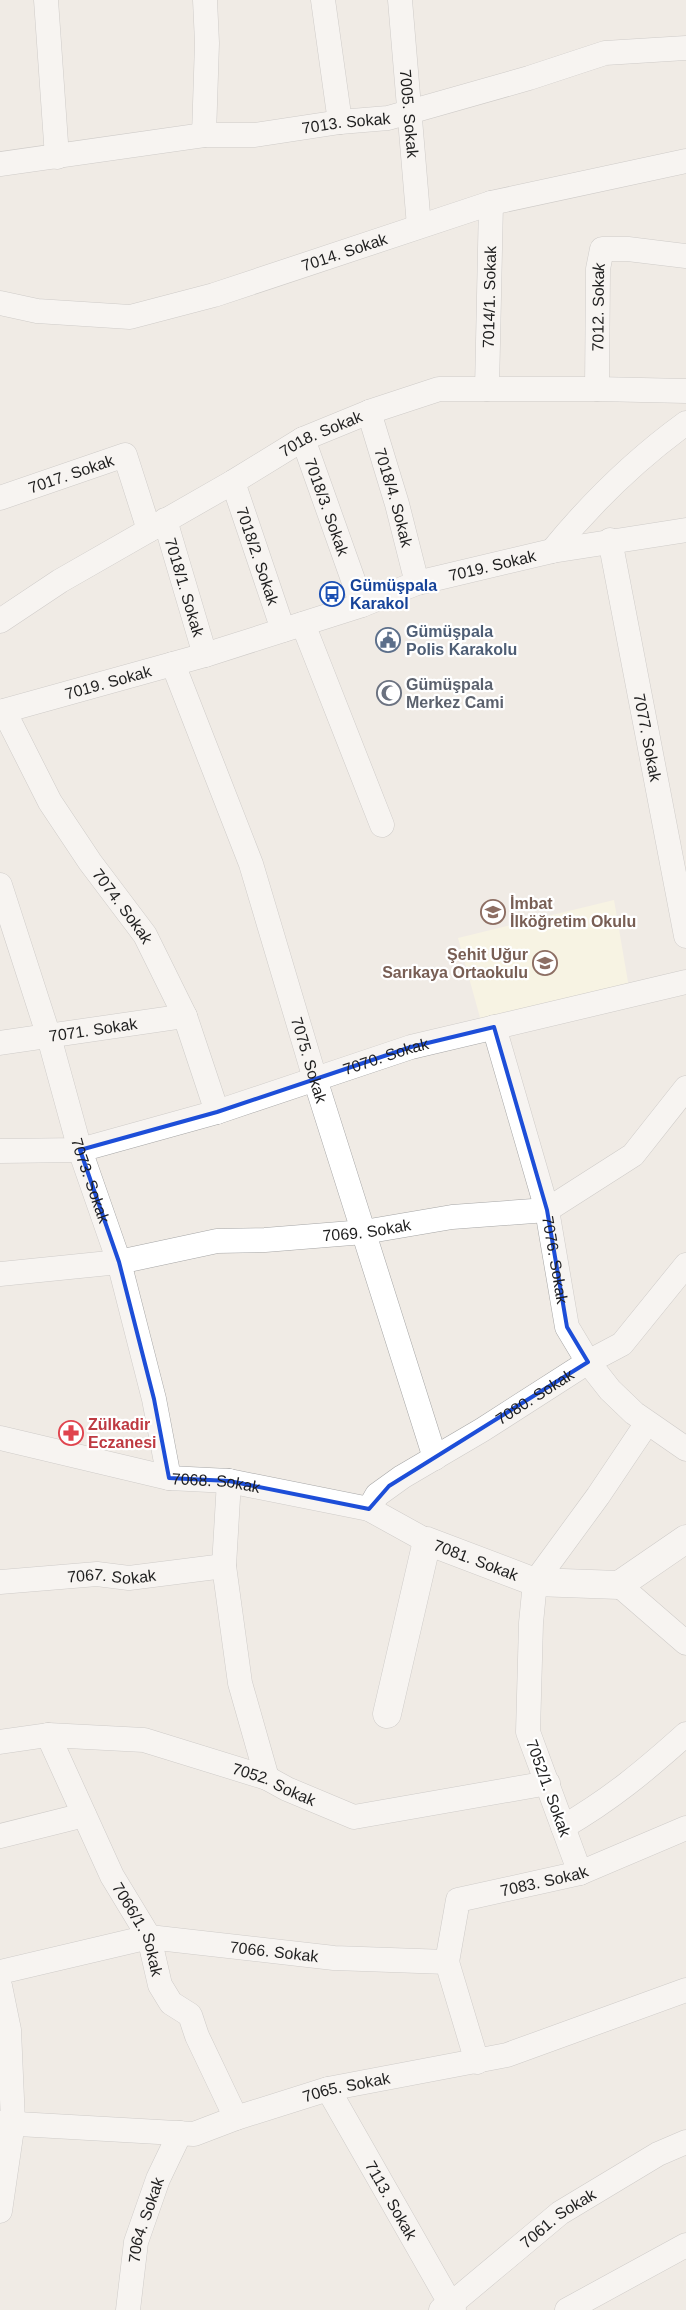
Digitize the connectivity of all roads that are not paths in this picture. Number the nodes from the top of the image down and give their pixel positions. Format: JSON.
{"nodes":[{"id":1,"x":46,"y":0,"type":"edge"},
{"id":2,"x":205,"y":0,"type":"edge"},
{"id":3,"x":323,"y":0,"type":"edge"},
{"id":4,"x":400,"y":0,"type":"edge"},
{"id":5,"x":686,"y":48,"type":"edge"},
{"id":6,"x":410,"y":112,"type":"junction"},
{"id":7,"x":340,"y":122,"type":"junction"},
{"id":8,"x":204,"y":135,"type":"junction"},
{"id":9,"x":57,"y":157,"type":"junction"},
{"id":10,"x":686,"y":161,"type":"edge"},
{"id":11,"x":0,"y":164,"type":"edge"},
{"id":12,"x":491,"y":203,"type":"junction"},
{"id":13,"x":419,"y":226,"type":"junction"},
{"id":14,"x":686,"y":256,"type":"edge"},
{"id":15,"x":0,"y":303,"type":"edge"},
{"id":16,"x":487,"y":388,"type":"junction"},
{"id":17,"x":597,"y":389,"type":"junction"},
{"id":18,"x":686,"y":391,"type":"edge"},
{"id":19,"x":369,"y":412,"type":"junction"},
{"id":20,"x":686,"y":423,"type":"edge"},
{"id":21,"x":303,"y":439,"type":"junction"},
{"id":22,"x":233,"y":482,"type":"junction"},
{"id":23,"x":0,"y":498,"type":"edge"},
{"id":24,"x":157,"y":525,"type":"junction"},
{"id":25,"x":686,"y":530,"type":"edge"},
{"id":26,"x":610,"y":540,"type":"junction"},
{"id":27,"x":552,"y":550,"type":"junction"},
{"id":28,"x":417,"y":583,"type":"junction"},
{"id":29,"x":362,"y":604,"type":"junction"},
{"id":30,"x":0,"y":621,"type":"edge"},
{"id":31,"x":293,"y":627,"type":"junction"},
{"id":32,"x":204,"y":655,"type":"junction"},
{"id":33,"x":173,"y":664,"type":"junction"},
{"id":34,"x":2,"y":711,"type":"edge"},
{"id":35,"x":382,"y":825,"type":"dead end"},
{"id":36,"x":2,"y":899,"type":"edge"},
{"id":37,"x":686,"y":936,"type":"edge"},
{"id":38,"x":686,"y":982,"type":"edge"},
{"id":39,"x":185,"y":1016,"type":"junction"},
{"id":40,"x":494,"y":1027,"type":"junction"},
{"id":41,"x":49,"y":1037,"type":"junction"},
{"id":42,"x":0,"y":1043,"type":"edge"},
{"id":43,"x":315,"y":1079,"type":"junction"},
{"id":44,"x":686,"y":1088,"type":"edge"},
{"id":45,"x":217,"y":1112,"type":"junction"},
{"id":46,"x":80,"y":1150,"type":"junction"},
{"id":47,"x":0,"y":1151,"type":"edge"},
{"id":48,"x":547,"y":1210,"type":"junction"},
{"id":49,"x":364,"y":1232,"type":"junction"},
{"id":50,"x":119,"y":1262,"type":"junction"},
{"id":51,"x":686,"y":1265,"type":"edge"},
{"id":52,"x":0,"y":1274,"type":"edge"},
{"id":53,"x":588,"y":1362,"type":"junction"},
{"id":54,"x":648,"y":1423,"type":"junction"},
{"id":55,"x":0,"y":1438,"type":"edge"},
{"id":56,"x":686,"y":1449,"type":"edge"},
{"id":57,"x":435,"y":1458,"type":"junction"},
{"id":58,"x":169,"y":1478,"type":"junction"},
{"id":59,"x":229,"y":1481,"type":"junction"},
{"id":60,"x":369,"y":1509,"type":"junction"},
{"id":61,"x":686,"y":1539,"type":"edge"},
{"id":62,"x":427,"y":1541,"type":"junction"},
{"id":63,"x":224,"y":1566,"type":"junction"},
{"id":64,"x":0,"y":1582,"type":"edge"},
{"id":65,"x":535,"y":1582,"type":"junction"},
{"id":66,"x":619,"y":1585,"type":"junction"},
{"id":67,"x":686,"y":1643,"type":"edge"},
{"id":68,"x":387,"y":1714,"type":"dead end"},
{"id":69,"x":686,"y":1734,"type":"edge"},
{"id":70,"x":48,"y":1735,"type":"junction"},
{"id":71,"x":0,"y":1742,"type":"edge"},
{"id":72,"x":267,"y":1778,"type":"junction"},
{"id":73,"x":548,"y":1783,"type":"junction"},
{"id":74,"x":84,"y":1815,"type":"junction"},
{"id":75,"x":564,"y":1828,"type":"junction"},
{"id":76,"x":686,"y":1828,"type":"edge"},
{"id":77,"x":0,"y":1836,"type":"edge"},
{"id":78,"x":580,"y":1873,"type":"junction"},
{"id":79,"x":149,"y":1937,"type":"junction"},
{"id":80,"x":447,"y":1962,"type":"junction"},
{"id":81,"x":0,"y":1972,"type":"edge"},
{"id":82,"x":0,"y":1986,"type":"edge"},
{"id":83,"x":686,"y":1990,"type":"edge"},
{"id":84,"x":477,"y":2062,"type":"junction"},
{"id":85,"x":328,"y":2089,"type":"junction"},
{"id":86,"x":236,"y":2118,"type":"junction"},
{"id":87,"x":6,"y":2122,"type":"edge"},
{"id":88,"x":180,"y":2133,"type":"junction"},
{"id":89,"x":686,"y":2142,"type":"edge"},
{"id":90,"x":0,"y":2211,"type":"edge"},
{"id":91,"x":686,"y":2245,"type":"edge"},
{"id":92,"x":448,"y":2308,"type":"edge"},
{"id":93,"x":128,"y":2310,"type":"edge"},
{"id":94,"x":567,"y":2310,"type":"edge"}],
"edges":[{"from":1,"to":9,"type":"street"},
{"from":2,"to":8,"type":"street"},
{"from":3,"to":7,"type":"street"},
{"from":4,"to":6,"type":"street","name":"7005. Sokak"},
{"from":5,"to":6,"type":"street","name":"7013. Sokak"},
{"from":6,"to":7,"type":"street","name":"7013. Sokak"},
{"from":6,"to":13,"type":"street","name":"7005. Sokak"},
{"from":7,"to":8,"type":"street","name":"7013. Sokak"},
{"from":8,"to":9,"type":"street","name":"7013. Sokak"},
{"from":9,"to":11,"type":"street","name":"7013. Sokak"},
{"from":10,"to":12,"type":"street","name":"7014. Sokak"},
{"from":12,"to":13,"type":"street","name":"7014. Sokak"},
{"from":12,"to":16,"type":"street","name":"7014/1. Sokak"},
{"from":13,"to":15,"type":"street","name":"7014. Sokak"},
{"from":14,"to":17,"type":"street","name":"7012. Sokak"},
{"from":16,"to":17,"type":"street","name":"7018. Sokak"},
{"from":16,"to":19,"type":"street","name":"7018. Sokak"},
{"from":17,"to":18,"type":"street","name":"7018. Sokak"},
{"from":19,"to":21,"type":"street","name":"7018. Sokak"},
{"from":19,"to":28,"type":"street","name":"7018/4. Sokak"},
{"from":20,"to":27,"type":"street"},
{"from":21,"to":22,"type":"street","name":"7018. Sokak"},
{"from":21,"to":29,"type":"street","name":"7018/3. Sokak"},
{"from":22,"to":24,"type":"street","name":"7018. Sokak"},
{"from":22,"to":31,"type":"street","name":"7018/2. Sokak"},
{"from":23,"to":24,"type":"street","name":"7017. Sokak"},
{"from":24,"to":30,"type":"street","name":"7018. Sokak"},
{"from":24,"to":32,"type":"street","name":"7018/1. Sokak"},
{"from":25,"to":26,"type":"street","name":"7019. Sokak"},
{"from":26,"to":27,"type":"street","name":"7019. Sokak"},
{"from":26,"to":37,"type":"street","name":"7077. Sokak"},
{"from":27,"to":28,"type":"street","name":"7019. Sokak"},
{"from":28,"to":29,"type":"street","name":"7019. Sokak"},
{"from":29,"to":31,"type":"street","name":"7019. Sokak"},
{"from":31,"to":32,"type":"street","name":"7019. Sokak"},
{"from":31,"to":35,"type":"street"},
{"from":32,"to":33,"type":"street","name":"7019. Sokak"},
{"from":33,"to":34,"type":"street","name":"7019. Sokak"},
{"from":33,"to":43,"type":"street","name":"7075. Sokak"},
{"from":34,"to":39,"type":"street","name":"7074. Sokak"},
{"from":36,"to":41,"type":"street","name":"7073. Sokak"},
{"from":38,"to":40,"type":"street","name":"7070. Sokak"},
{"from":39,"to":41,"type":"street","name":"7071. Sokak"},
{"from":39,"to":45,"type":"street","name":"7074. Sokak"},
{"from":40,"to":43,"type":"street","name":"7070. Sokak"},
{"from":40,"to":48,"type":"street","name":"7076. Sokak"},
{"from":41,"to":42,"type":"street","name":"7071. Sokak"},
{"from":41,"to":46,"type":"street","name":"7073. Sokak"},
{"from":43,"to":45,"type":"street","name":"7070. Sokak"},
{"from":43,"to":49,"type":"street","name":"7075. Sokak"},
{"from":44,"to":48,"type":"street","name":"7069. Sokak"},
{"from":45,"to":46,"type":"street","name":"7070. Sokak"},
{"from":46,"to":47,"type":"street","name":"7070. Sokak"},
{"from":46,"to":50,"type":"street","name":"7073. Sokak"},
{"from":48,"to":49,"type":"street","name":"7069. Sokak"},
{"from":48,"to":53,"type":"street","name":"7076. Sokak"},
{"from":49,"to":50,"type":"street","name":"7069. Sokak"},
{"from":49,"to":57,"type":"street","name":"7075. Sokak"},
{"from":50,"to":52,"type":"street","name":"7069. Sokak"},
{"from":50,"to":58,"type":"street","name":"7073. Sokak"},
{"from":51,"to":53,"type":"street","name":"7080. Sokak"},
{"from":53,"to":54,"type":"street","name":"7076. Sokak"},
{"from":53,"to":57,"type":"street","name":"7080. Sokak"},
{"from":54,"to":56,"type":"street","name":"7076. Sokak"},
{"from":54,"to":65,"type":"street"},
{"from":55,"to":58,"type":"street","name":"7068. Sokak"},
{"from":57,"to":60,"type":"street","name":"7080. Sokak"},
{"from":58,"to":59,"type":"street","name":"7068. Sokak"},
{"from":59,"to":60,"type":"street","name":"7068. Sokak"},
{"from":59,"to":63,"type":"street"},
{"from":60,"to":62,"type":"street","name":"7068. Sokak"},
{"from":61,"to":66,"type":"street"},
{"from":62,"to":65,"type":"street","name":"7081. Sokak"},
{"from":62,"to":68,"type":"street","name":"7081. Sokak"},
{"from":63,"to":64,"type":"street","name":"7067. Sokak"},
{"from":63,"to":72,"type":"street"},
{"from":65,"to":66,"type":"street","name":"7081. Sokak"},
{"from":65,"to":73,"type":"street","name":"7052/1. Sokak"},
{"from":66,"to":67,"type":"street"},
{"from":69,"to":75,"type":"street"},
{"from":70,"to":71,"type":"street","name":"7052. Sokak"},
{"from":70,"to":72,"type":"street","name":"7052. Sokak"},
{"from":70,"to":74,"type":"street","name":"7066/1. Sokak"},
{"from":72,"to":73,"type":"street","name":"7052. Sokak"},
{"from":73,"to":75,"type":"street","name":"7052/1. Sokak"},
{"from":74,"to":77,"type":"street"},
{"from":74,"to":79,"type":"street","name":"7066/1. Sokak"},
{"from":75,"to":78,"type":"street","name":"7052/1. Sokak"},
{"from":76,"to":78,"type":"street","name":"7083. Sokak"},
{"from":78,"to":80,"type":"street","name":"7083. Sokak"},
{"from":79,"to":80,"type":"street","name":"7066. Sokak"},
{"from":79,"to":81,"type":"street","name":"7066. Sokak"},
{"from":79,"to":86,"type":"street","name":"7066/1. Sokak"},
{"from":80,"to":84,"type":"street"},
{"from":82,"to":87,"type":"street"},
{"from":83,"to":84,"type":"street","name":"7065. Sokak"},
{"from":84,"to":85,"type":"street","name":"7065. Sokak"},
{"from":85,"to":86,"type":"street","name":"7065. Sokak"},
{"from":85,"to":92,"type":"street","name":"7113. Sokak"},
{"from":86,"to":88,"type":"street","name":"7065. Sokak"},
{"from":87,"to":88,"type":"street","name":"7065. Sokak"},
{"from":87,"to":90,"type":"street"},
{"from":88,"to":93,"type":"street","name":"7064. Sokak"},
{"from":89,"to":92,"type":"street","name":"7061. Sokak"},
{"from":91,"to":94,"type":"street"}]}
